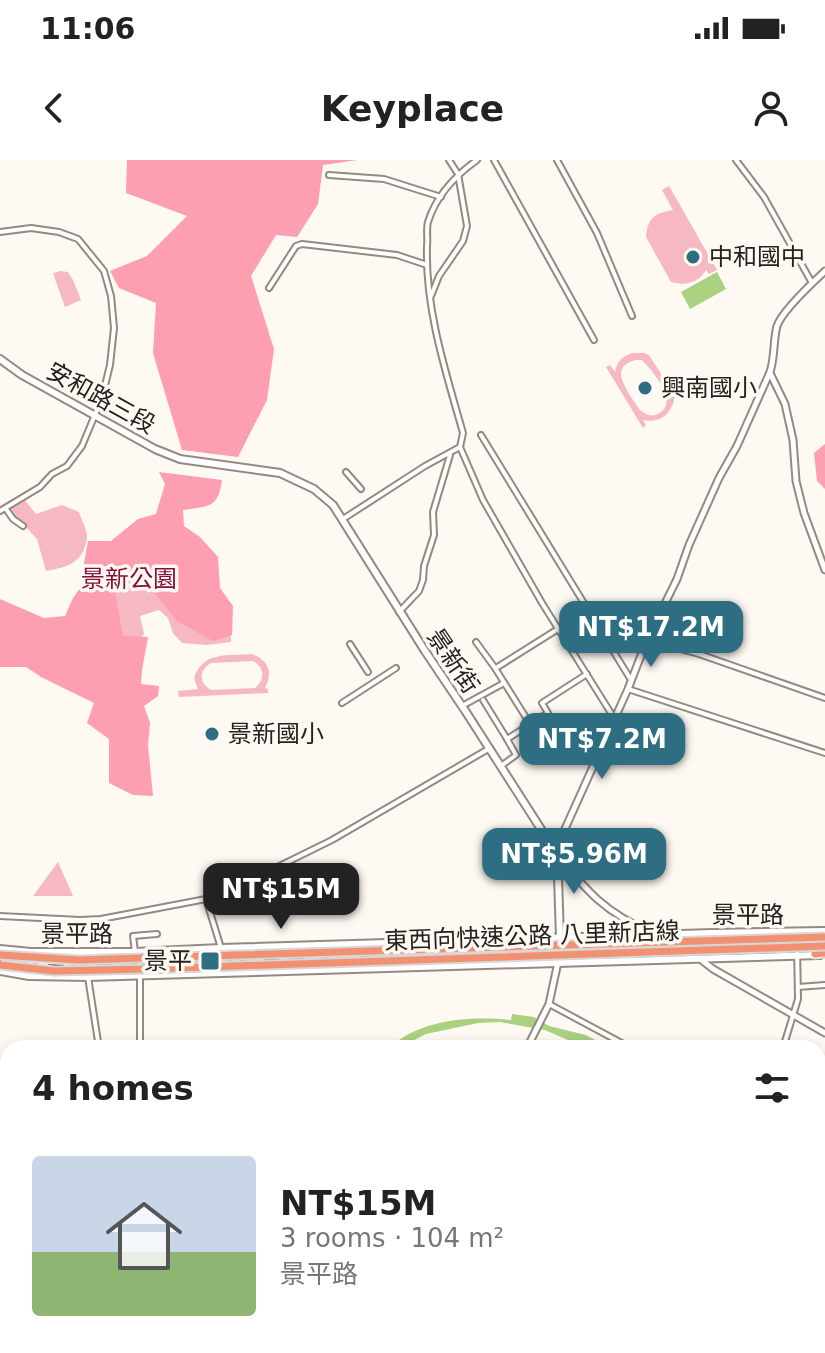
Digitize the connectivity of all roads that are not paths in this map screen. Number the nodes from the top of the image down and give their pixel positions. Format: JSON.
{"nodes":[{"id":1,"x":449,"y":160,"type":"edge"},
{"id":2,"x":477,"y":160,"type":"edge"},
{"id":3,"x":494,"y":160,"type":"edge"},
{"id":4,"x":557,"y":160,"type":"edge"},
{"id":5,"x":736,"y":160,"type":"edge"},
{"id":6,"x":458,"y":174,"type":"junction"},
{"id":7,"x":329,"y":175,"type":"dead end"},
{"id":8,"x":441,"y":197,"type":"junction"},
{"id":9,"x":0,"y":232,"type":"edge"},
{"id":10,"x":427,"y":265,"type":"junction"},
{"id":11,"x":825,"y":271,"type":"edge"},
{"id":12,"x":812,"y":283,"type":"junction"},
{"id":13,"x":269,"y":288,"type":"dead end"},
{"id":14,"x":430,"y":298,"type":"junction"},
{"id":15,"x":632,"y":316,"type":"dead end"},
{"id":16,"x":594,"y":340,"type":"dead end"},
{"id":17,"x":0,"y":359,"type":"edge"},
{"id":18,"x":770,"y":372,"type":"junction"},
{"id":19,"x":96,"y":415,"type":"junction"},
{"id":20,"x":481,"y":435,"type":"dead end"},
{"id":21,"x":460,"y":447,"type":"junction"},
{"id":22,"x":451,"y":454,"type":"junction"},
{"id":23,"x":188,"y":461,"type":"joint"},
{"id":24,"x":346,"y":472,"type":"dead end"},
{"id":25,"x":361,"y":489,"type":"dead end"},
{"id":26,"x":6,"y":509,"type":"junction"},
{"id":27,"x":0,"y":511,"type":"edge"},
{"id":28,"x":343,"y":519,"type":"junction"},
{"id":29,"x":23,"y":526,"type":"dead end"},
{"id":30,"x":825,"y":570,"type":"edge"},
{"id":31,"x":399,"y":612,"type":"junction"},
{"id":32,"x":558,"y":629,"type":"junction"},
{"id":33,"x":647,"y":640,"type":"junction"},
{"id":34,"x":476,"y":642,"type":"dead end"},
{"id":35,"x":350,"y":644,"type":"dead end"},
{"id":36,"x":396,"y":668,"type":"dead end"},
{"id":37,"x":495,"y":668,"type":"junction"},
{"id":38,"x":368,"y":672,"type":"dead end"},
{"id":39,"x":587,"y":674,"type":"junction"},
{"id":40,"x":631,"y":680,"type":"junction"},
{"id":41,"x":504,"y":683,"type":"junction"},
{"id":42,"x":628,"y":689,"type":"junction"},
{"id":43,"x":825,"y":698,"type":"edge"},
{"id":44,"x":483,"y":700,"type":"dead end"},
{"id":45,"x":342,"y":703,"type":"dead end"},
{"id":46,"x":462,"y":706,"type":"junction"},
{"id":47,"x":614,"y":718,"type":"junction"},
{"id":48,"x":530,"y":725,"type":"junction"},
{"id":49,"x":507,"y":739,"type":"junction"},
{"id":50,"x":490,"y":748,"type":"junction"},
{"id":51,"x":825,"y":753,"type":"edge"},
{"id":52,"x":501,"y":766,"type":"junction"},
{"id":53,"x":555,"y":851,"type":"junction"},
{"id":54,"x":206,"y":899,"type":"junction"},
{"id":55,"x":0,"y":916,"type":"edge"},
{"id":56,"x":796,"y":933,"type":"junction"},
{"id":57,"x":157,"y":934,"type":"dead end"},
{"id":58,"x":656,"y":935,"type":"junction"},
{"id":59,"x":560,"y":938,"type":"junction"},
{"id":60,"x":825,"y":939,"type":"edge"},
{"id":61,"x":221,"y":948,"type":"junction"},
{"id":62,"x":0,"y":949,"type":"edge"},
{"id":63,"x":99,"y":952,"type":"junction"},
{"id":64,"x":138,"y":952,"type":"junction"},
{"id":65,"x":815,"y":954,"type":"joint"},
{"id":66,"x":825,"y":954,"type":"edge"},
{"id":67,"x":0,"y":955,"type":"edge"},
{"id":68,"x":797,"y":955,"type":"junction"},
{"id":69,"x":699,"y":958,"type":"junction"},
{"id":70,"x":558,"y":962,"type":"junction"},
{"id":71,"x":0,"y":965,"type":"edge"},
{"id":72,"x":0,"y":971,"type":"edge"},
{"id":73,"x":140,"y":975,"type":"junction"},
{"id":74,"x":88,"y":977,"type":"junction"},
{"id":75,"x":825,"y":985,"type":"edge"},
{"id":76,"x":798,"y":987,"type":"junction"},
{"id":77,"x":548,"y":1006,"type":"junction"},
{"id":78,"x":794,"y":1014,"type":"junction"},
{"id":79,"x":825,"y":1033,"type":"edge"},
{"id":80,"x":98,"y":1040,"type":"edge"},
{"id":81,"x":140,"y":1040,"type":"edge"},
{"id":82,"x":531,"y":1040,"type":"edge"},
{"id":83,"x":615,"y":1040,"type":"edge"},
{"id":84,"x":786,"y":1040,"type":"edge"}],
"edges":[{"from":1,"to":6,"type":"street"},
{"from":2,"to":6,"type":"street"},
{"from":3,"to":16,"type":"street"},
{"from":4,"to":15,"type":"street"},
{"from":5,"to":12,"type":"street"},
{"from":6,"to":8,"type":"street"},
{"from":6,"to":14,"type":"street"},
{"from":7,"to":8,"type":"street"},
{"from":8,"to":10,"type":"street"},
{"from":9,"to":19,"type":"street"},
{"from":10,"to":13,"type":"street"},
{"from":10,"to":14,"type":"street"},
{"from":11,"to":12,"type":"street"},
{"from":12,"to":18,"type":"street"},
{"from":14,"to":21,"type":"street"},
{"from":17,"to":19,"type":"main road","name":"安和路三段"},
{"from":18,"to":30,"type":"street"},
{"from":18,"to":33,"type":"street"},
{"from":19,"to":23,"type":"main road","name":"安和路三段"},
{"from":19,"to":26,"type":"street"},
{"from":20,"to":40,"type":"street"},
{"from":21,"to":22,"type":"street"},
{"from":21,"to":32,"type":"street"},
{"from":22,"to":28,"type":"street"},
{"from":22,"to":31,"type":"street"},
{"from":23,"to":28,"type":"main road","name":"景新街"},
{"from":24,"to":25,"type":"street"},
{"from":26,"to":27,"type":"street"},
{"from":26,"to":29,"type":"street"},
{"from":28,"to":31,"type":"main road","name":"景新街"},
{"from":31,"to":46,"type":"main road","name":"景新街"},
{"from":32,"to":37,"type":"street"},
{"from":32,"to":39,"type":"street"},
{"from":33,"to":40,"type":"street"},
{"from":33,"to":43,"type":"street"},
{"from":34,"to":37,"type":"street"},
{"from":35,"to":38,"type":"street"},
{"from":36,"to":45,"type":"street"},
{"from":37,"to":41,"type":"street"},
{"from":39,"to":47,"type":"street"},
{"from":39,"to":48,"type":"street"},
{"from":40,"to":42,"type":"street"},
{"from":41,"to":46,"type":"street"},
{"from":41,"to":48,"type":"street"},
{"from":42,"to":47,"type":"street"},
{"from":42,"to":51,"type":"street"},
{"from":44,"to":49,"type":"street"},
{"from":46,"to":50,"type":"main road","name":"景新街"},
{"from":47,"to":53,"type":"street"},
{"from":48,"to":49,"type":"street"},
{"from":49,"to":52,"type":"street"},
{"from":50,"to":52,"type":"main road","name":"景新街"},
{"from":50,"to":54,"type":"street"},
{"from":52,"to":53,"type":"main road","name":"景新街"},
{"from":53,"to":58,"type":"street","name":"景新街"},
{"from":53,"to":59,"type":"main road"},
{"from":54,"to":55,"type":"street"},
{"from":54,"to":61,"type":"street"},
{"from":56,"to":58,"type":"main road","name":"景平路"},
{"from":56,"to":60,"type":"main road","name":"景平路"},
{"from":56,"to":68,"type":"street"},
{"from":57,"to":64,"type":"street"},
{"from":58,"to":59,"type":"main road","name":"景平路"},
{"from":58,"to":69,"type":"main road","name":"景新街"},
{"from":59,"to":61,"type":"main road","name":"景平路"},
{"from":59,"to":70,"type":"street"},
{"from":60,"to":67,"type":"highway","name":"東西向快速公路 八里新店線","bridge":true},
{"from":60,"to":68,"type":"main road","name":"景平路"},
{"from":60,"to":71,"type":"highway","name":"東西向快速公路 八里新店線","bridge":true},
{"from":61,"to":64,"type":"main road","name":"景平路"},
{"from":62,"to":63,"type":"main road","name":"景平路"},
{"from":63,"to":64,"type":"main road","name":"景平路"},
{"from":63,"to":74,"type":"street"},
{"from":64,"to":73,"type":"street"},
{"from":65,"to":66,"type":"highway"},
{"from":65,"to":68,"type":"main road","name":"景平路"},
{"from":68,"to":69,"type":"main road","name":"景平路"},
{"from":68,"to":76,"type":"street"},
{"from":69,"to":70,"type":"main road","name":"景平路"},
{"from":69,"to":78,"type":"street","name":"景新街"},
{"from":70,"to":73,"type":"main road","name":"景平路"},
{"from":70,"to":77,"type":"street"},
{"from":72,"to":74,"type":"main road","name":"景平路"},
{"from":73,"to":74,"type":"main road","name":"景平路"},
{"from":73,"to":81,"type":"street"},
{"from":74,"to":80,"type":"street"},
{"from":75,"to":76,"type":"street"},
{"from":76,"to":78,"type":"street"},
{"from":77,"to":82,"type":"street"},
{"from":77,"to":83,"type":"street"},
{"from":78,"to":79,"type":"street","name":"景新街"},
{"from":78,"to":84,"type":"street"}]}
